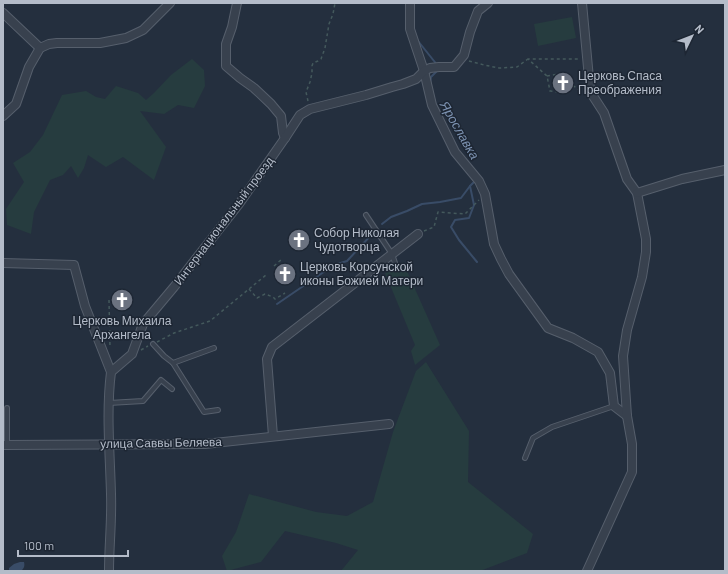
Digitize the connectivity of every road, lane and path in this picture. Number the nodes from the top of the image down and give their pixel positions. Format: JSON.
{"nodes":[{"id":1,"x":170,"y":3,"type":"edge"},
{"id":2,"x":237,"y":3,"type":"edge"},
{"id":3,"x":335,"y":3,"type":"edge"},
{"id":4,"x":410,"y":3,"type":"edge"},
{"id":5,"x":488,"y":3,"type":"edge"},
{"id":6,"x":582,"y":3,"type":"edge"},
{"id":7,"x":3,"y":13,"type":"edge"},
{"id":8,"x":40,"y":48,"type":"junction"},
{"id":9,"x":461,"y":59,"type":"junction"},
{"id":10,"x":528,"y":59,"type":"junction"},
{"id":11,"x":587,"y":59,"type":"junction"},
{"id":12,"x":424,"y":71,"type":"junction"},
{"id":13,"x":547,"y":76,"type":"junction"},
{"id":14,"x":573,"y":85,"type":"junction"},
{"id":15,"x":590,"y":89,"type":"junction"},
{"id":16,"x":310,"y":109,"type":"junction"},
{"id":17,"x":3,"y":116,"type":"edge"},
{"id":18,"x":285,"y":138,"type":"junction"},
{"id":19,"x":725,"y":170,"type":"edge"},
{"id":20,"x":485,"y":194,"type":"junction"},
{"id":21,"x":637,"y":194,"type":"junction"},
{"id":22,"x":366,"y":215,"type":"dead end"},
{"id":23,"x":418,"y":234,"type":"joint"},
{"id":24,"x":392,"y":254,"type":"junction"},
{"id":25,"x":282,"y":259,"type":"dead end"},
{"id":26,"x":3,"y":263,"type":"edge"},
{"id":27,"x":274,"y":266,"type":"dead end"},
{"id":28,"x":396,"y":266,"type":"dead end"},
{"id":29,"x":266,"y":275,"type":"dead end"},
{"id":30,"x":249,"y":289,"type":"junction"},
{"id":31,"x":285,"y":293,"type":"dead end"},
{"id":32,"x":110,"y":300,"type":"dead end"},
{"id":33,"x":153,"y":344,"type":"junction"},
{"id":34,"x":110,"y":348,"type":"dead end"},
{"id":35,"x":214,"y":348,"type":"dead end"},
{"id":36,"x":132,"y":354,"type":"junction"},
{"id":37,"x":173,"y":363,"type":"junction"},
{"id":38,"x":111,"y":372,"type":"junction"},
{"id":39,"x":172,"y":389,"type":"dead end"},
{"id":40,"x":109,"y":403,"type":"junction"},
{"id":41,"x":614,"y":406,"type":"junction"},
{"id":42,"x":7,"y":408,"type":"dead end"},
{"id":43,"x":218,"y":410,"type":"dead end"},
{"id":44,"x":627,"y":416,"type":"junction"},
{"id":45,"x":389,"y":424,"type":"dead end"},
{"id":46,"x":273,"y":436,"type":"junction"},
{"id":47,"x":109,"y":444,"type":"junction"},
{"id":48,"x":5,"y":445,"type":"edge"},
{"id":49,"x":525,"y":458,"type":"dead end"},
{"id":50,"x":109,"y":571,"type":"edge"},
{"id":51,"x":587,"y":571,"type":"edge"}],
"edges":[{"from":1,"to":8,"type":"street"},
{"from":2,"to":18,"type":"street"},
{"from":3,"to":16,"type":"path"},
{"from":4,"to":12,"type":"street"},
{"from":5,"to":9,"type":"street"},
{"from":6,"to":11,"type":"street"},
{"from":7,"to":8,"type":"street"},
{"from":8,"to":17,"type":"street"},
{"from":9,"to":10,"type":"path"},
{"from":9,"to":12,"type":"street","name":"Интернациональный проезд"},
{"from":10,"to":11,"type":"path"},
{"from":10,"to":13,"type":"path"},
{"from":11,"to":15,"type":"street"},
{"from":12,"to":16,"type":"street","name":"Интернациональный проезд"},
{"from":12,"to":20,"type":"street"},
{"from":13,"to":14,"type":"path"},
{"from":13,"to":14,"type":"path"},
{"from":14,"to":15,"type":"path"},
{"from":15,"to":21,"type":"street"},
{"from":16,"to":18,"type":"street","name":"Интернациональный проезд"},
{"from":18,"to":36,"type":"street","name":"Интернациональный проезд"},
{"from":19,"to":21,"type":"street"},
{"from":20,"to":23,"type":"path"},
{"from":20,"to":41,"type":"street"},
{"from":21,"to":44,"type":"street"},
{"from":22,"to":24,"type":"lane"},
{"from":23,"to":24,"type":"street"},
{"from":24,"to":28,"type":"lane"},
{"from":24,"to":46,"type":"street"},
{"from":25,"to":27,"type":"path"},
{"from":26,"to":38,"type":"street"},
{"from":29,"to":30,"type":"path"},
{"from":30,"to":31,"type":"path"},
{"from":30,"to":33,"type":"path"},
{"from":32,"to":34,"type":"path"},
{"from":33,"to":36,"type":"path"},
{"from":33,"to":37,"type":"lane"},
{"from":35,"to":37,"type":"lane"},
{"from":36,"to":38,"type":"street","name":"Интернациональный проезд"},
{"from":37,"to":43,"type":"lane"},
{"from":38,"to":40,"type":"street"},
{"from":39,"to":40,"type":"lane"},
{"from":40,"to":47,"type":"street"},
{"from":41,"to":44,"type":"street"},
{"from":41,"to":49,"type":"lane"},
{"from":42,"to":48,"type":"lane"},
{"from":44,"to":51,"type":"street"},
{"from":45,"to":46,"type":"street","name":"улица Саввы Беляева"},
{"from":46,"to":47,"type":"street","name":"улица Саввы Беляева"},
{"from":47,"to":48,"type":"street","name":"улица Саввы Беляева"},
{"from":47,"to":50,"type":"street"}]}
